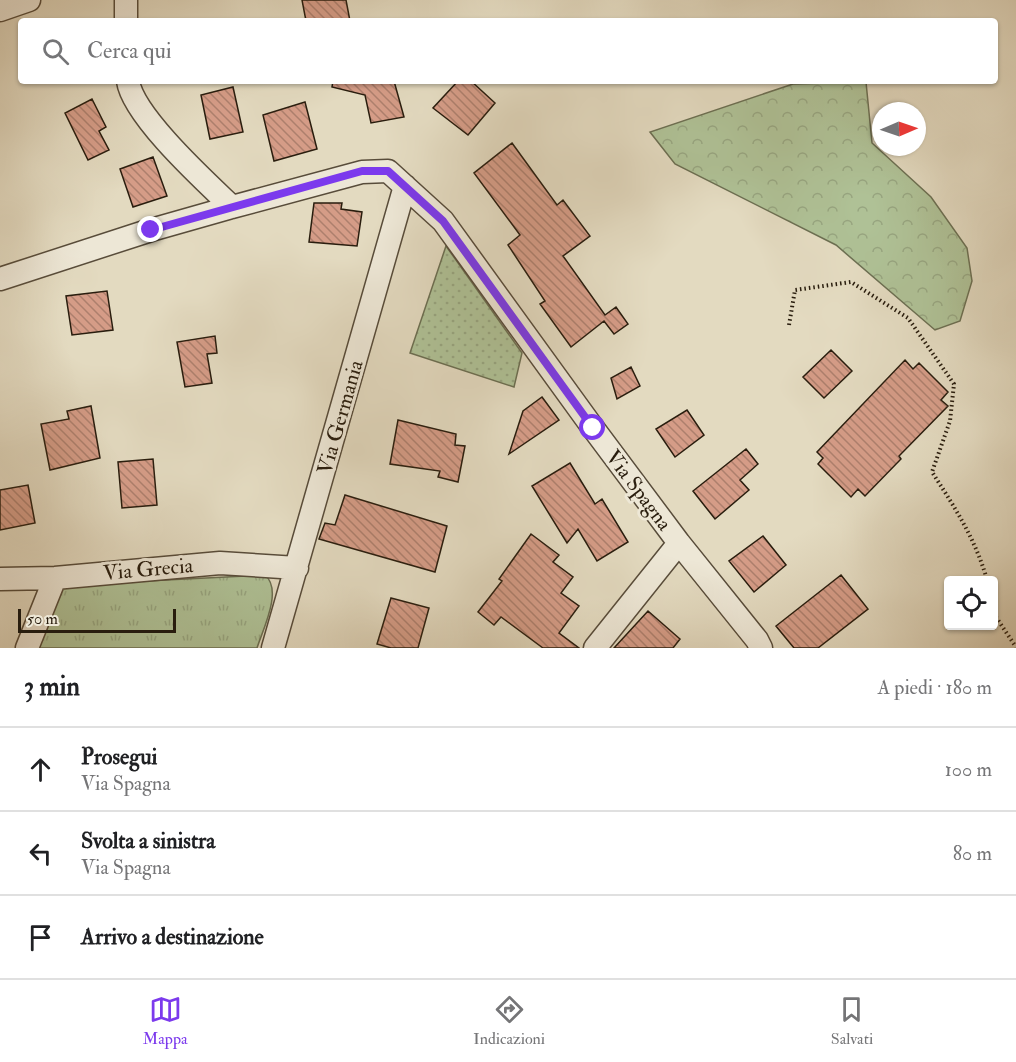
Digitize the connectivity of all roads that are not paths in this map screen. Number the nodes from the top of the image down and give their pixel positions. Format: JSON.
{"nodes":[{"id":1,"x":29,"y":0,"type":"edge"},
{"id":2,"x":126,"y":0,"type":"edge"},
{"id":3,"x":0,"y":10,"type":"edge"},
{"id":4,"x":126,"y":18,"type":"edge"},
{"id":5,"x":129,"y":84,"type":"edge"},
{"id":6,"x":405,"y":186,"type":"junction"},
{"id":7,"x":232,"y":207,"type":"junction"},
{"id":8,"x":0,"y":279,"type":"edge"},
{"id":9,"x":679,"y":543,"type":"junction"},
{"id":10,"x":297,"y":568,"type":"junction"},
{"id":11,"x":55,"y":578,"type":"junction"},
{"id":12,"x":0,"y":579,"type":"edge"},
{"id":13,"x":27,"y":648,"type":"edge"},
{"id":14,"x":273,"y":648,"type":"edge"},
{"id":15,"x":595,"y":648,"type":"edge"},
{"id":16,"x":760,"y":648,"type":"edge"}],
"edges":[{"from":1,"to":3,"type":"street"},
{"from":2,"to":4,"type":"street"},
{"from":5,"to":7,"type":"street"},
{"from":6,"to":7,"type":"street","name":"Via Spagna"},
{"from":6,"to":9,"type":"street","name":"Via Spagna"},
{"from":6,"to":10,"type":"street","name":"Via Germania"},
{"from":7,"to":8,"type":"street","name":"Via Spagna"},
{"from":9,"to":15,"type":"street"},
{"from":9,"to":16,"type":"street","name":"Via Spagna"},
{"from":10,"to":11,"type":"street","name":"Via Grecia"},
{"from":10,"to":14,"type":"street","name":"Via Germania"},
{"from":11,"to":12,"type":"street","name":"Via Grecia"},
{"from":11,"to":13,"type":"street"}]}
